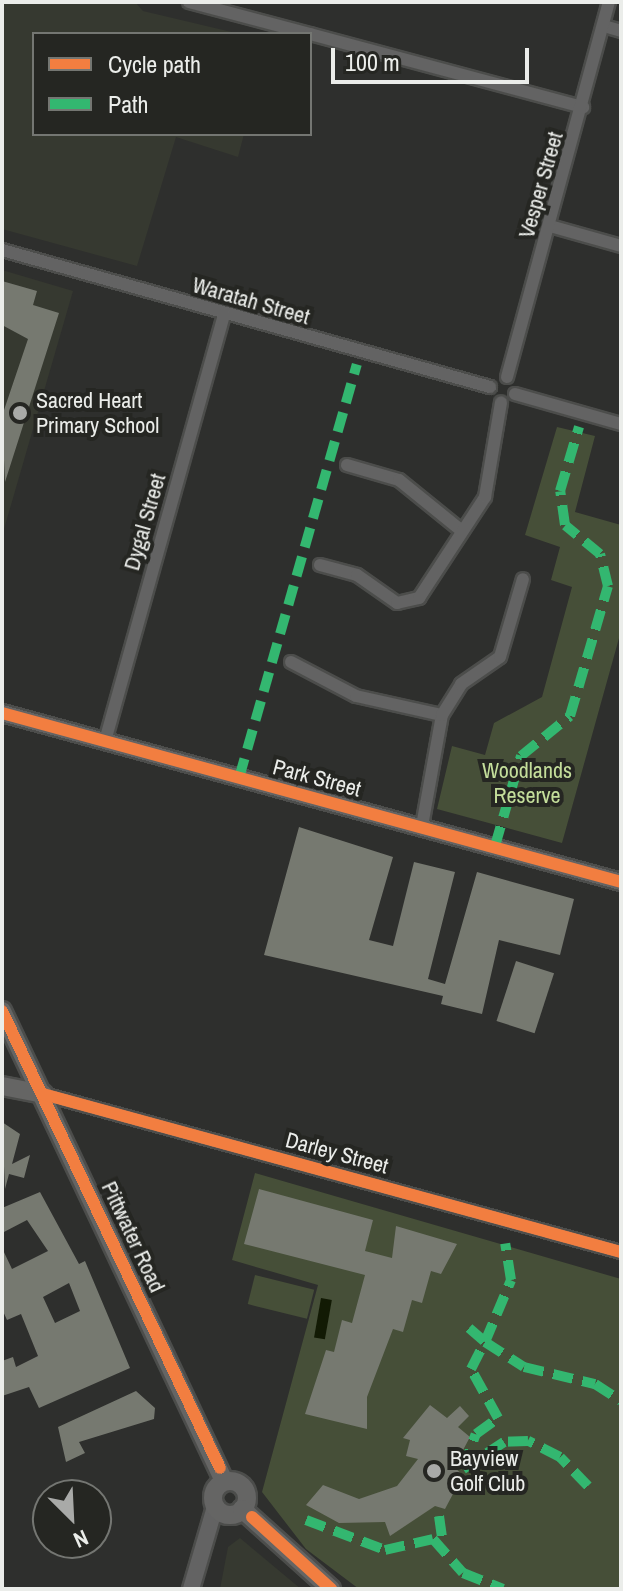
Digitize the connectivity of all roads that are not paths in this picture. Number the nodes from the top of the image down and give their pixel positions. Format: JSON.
{"nodes":[{"id":1,"x":189,"y":2,"type":"edge"},
{"id":2,"x":609,"y":2,"type":"edge"},
{"id":3,"x":604,"y":26,"type":"junction"},
{"id":4,"x":621,"y":31,"type":"edge"},
{"id":5,"x":302,"y":32,"type":"edge"},
{"id":6,"x":312,"y":35,"type":"edge"},
{"id":7,"x":583,"y":107,"type":"junction"},
{"id":8,"x":550,"y":226,"type":"junction"},
{"id":9,"x":621,"y":246,"type":"edge"},
{"id":10,"x":2,"y":250,"type":"edge"},
{"id":11,"x":224,"y":314,"type":"junction"},
{"id":12,"x":507,"y":377,"type":"junction"},
{"id":13,"x":490,"y":387,"type":"junction"},
{"id":14,"x":515,"y":394,"type":"junction"},
{"id":15,"x":501,"y":402,"type":"junction"},
{"id":16,"x":621,"y":424,"type":"edge"},
{"id":17,"x":347,"y":465,"type":"dead end"},
{"id":18,"x":462,"y":531,"type":"junction"},
{"id":19,"x":320,"y":565,"type":"dead end"},
{"id":20,"x":523,"y":579,"type":"dead end"},
{"id":21,"x":291,"y":662,"type":"dead end"},
{"id":22,"x":2,"y":713,"type":"edge"},
{"id":23,"x":442,"y":715,"type":"junction"},
{"id":24,"x":105,"y":741,"type":"junction"},
{"id":25,"x":422,"y":826,"type":"junction"},
{"id":26,"x":621,"y":882,"type":"edge"},
{"id":27,"x":2,"y":1011,"type":"edge"},
{"id":28,"x":2,"y":1086,"type":"edge"},
{"id":29,"x":43,"y":1094,"type":"junction"},
{"id":30,"x":621,"y":1252,"type":"edge"},
{"id":31,"x":224,"y":1481,"type":"junction"},
{"id":32,"x":215,"y":1507,"type":"junction"},
{"id":33,"x":242,"y":1509,"type":"junction"},
{"id":34,"x":191,"y":1589,"type":"edge"},
{"id":35,"x":331,"y":1589,"type":"edge"}],
"edges":[{"from":1,"to":5,"type":"street"},
{"from":2,"to":3,"type":"street","name":"Vesper Street"},
{"from":3,"to":4,"type":"street"},
{"from":3,"to":7,"type":"street","name":"Vesper Street"},
{"from":6,"to":7,"type":"street"},
{"from":7,"to":8,"type":"street","name":"Vesper Street"},
{"from":8,"to":9,"type":"street"},
{"from":8,"to":12,"type":"street","name":"Vesper Street"},
{"from":10,"to":11,"type":"street","name":"Waratah Street"},
{"from":11,"to":13,"type":"street","name":"Waratah Street"},
{"from":11,"to":24,"type":"street","name":"Dygal Street"},
{"from":12,"to":13,"type":"street"},
{"from":12,"to":14,"type":"street"},
{"from":13,"to":15,"type":"street"},
{"from":14,"to":15,"type":"street"},
{"from":14,"to":16,"type":"street"},
{"from":15,"to":18,"type":"street"},
{"from":17,"to":18,"type":"street"},
{"from":18,"to":19,"type":"street"},
{"from":20,"to":23,"type":"street"},
{"from":21,"to":23,"type":"street"},
{"from":22,"to":24,"type":"street","name":"Park Street"},
{"from":23,"to":25,"type":"street"},
{"from":24,"to":25,"type":"street","name":"Park Street"},
{"from":25,"to":26,"type":"street","name":"Park Street"},
{"from":27,"to":29,"type":"main road","name":"Pittwater Road"},
{"from":28,"to":29,"type":"main road","name":"Darley Street"},
{"from":29,"to":30,"type":"street","name":"Darley Street"},
{"from":29,"to":31,"type":"main road","name":"Pittwater Road"},
{"from":31,"to":32,"type":"main road"},
{"from":31,"to":33,"type":"main road"},
{"from":32,"to":33,"type":"main road"},
{"from":32,"to":34,"type":"street"},
{"from":33,"to":35,"type":"main road"}]}
